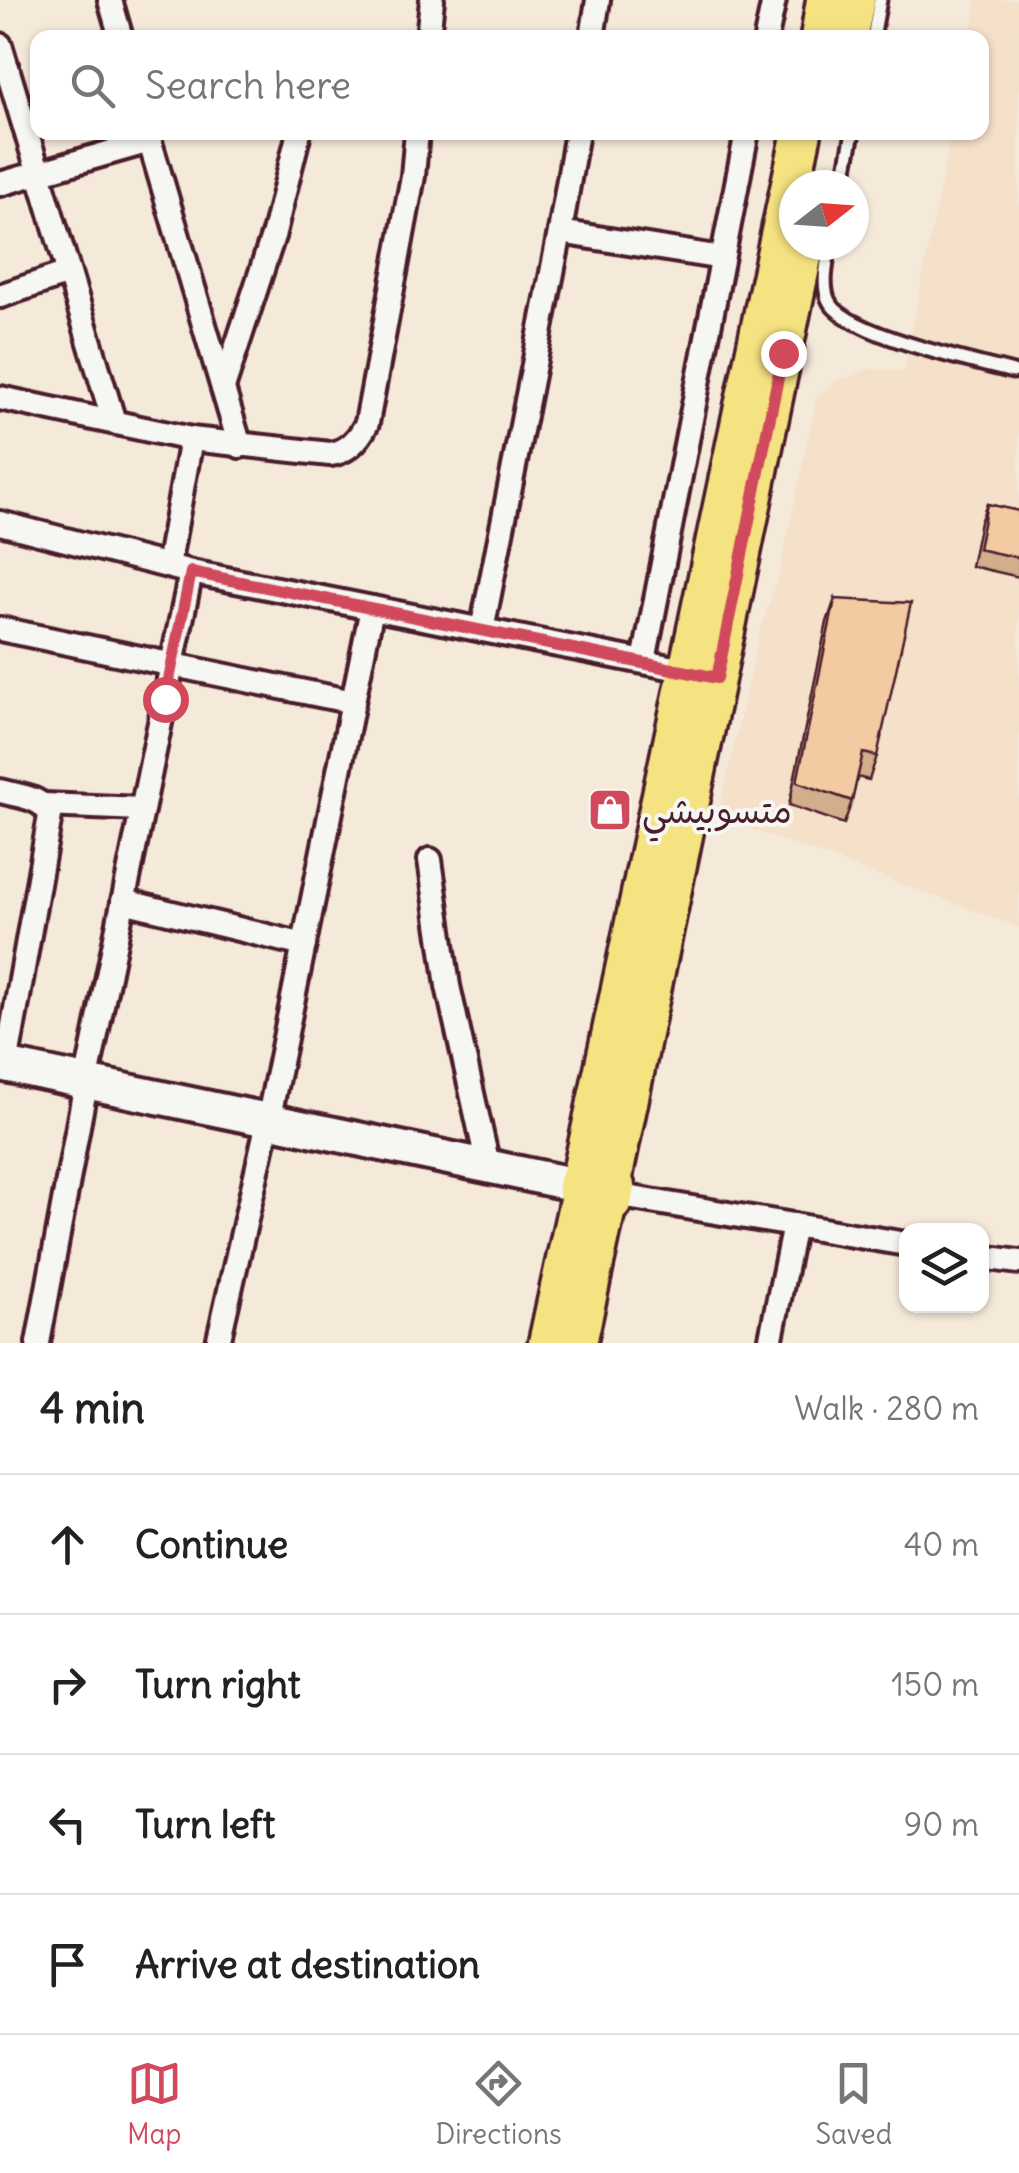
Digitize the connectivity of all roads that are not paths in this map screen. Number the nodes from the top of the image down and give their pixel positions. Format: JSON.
{"nodes":[{"id":1,"x":110,"y":0,"type":"edge"},
{"id":2,"x":432,"y":0,"type":"edge"},
{"id":3,"x":598,"y":0,"type":"edge"},
{"id":4,"x":774,"y":0,"type":"edge"},
{"id":5,"x":826,"y":0,"type":"edge"},
{"id":6,"x":855,"y":0,"type":"edge"},
{"id":7,"x":880,"y":0,"type":"edge"},
{"id":8,"x":119,"y":30,"type":"edge"},
{"id":9,"x":429,"y":30,"type":"edge"},
{"id":10,"x":593,"y":30,"type":"edge"},
{"id":11,"x":768,"y":30,"type":"edge"},
{"id":12,"x":821,"y":30,"type":"edge"},
{"id":13,"x":849,"y":30,"type":"edge"},
{"id":14,"x":874,"y":30,"type":"edge"},
{"id":15,"x":0,"y":45,"type":"edge"},
{"id":16,"x":136,"y":140,"type":"edge"},
{"id":17,"x":149,"y":140,"type":"edge"},
{"id":18,"x":298,"y":140,"type":"edge"},
{"id":19,"x":416,"y":140,"type":"edge"},
{"id":20,"x":576,"y":140,"type":"edge"},
{"id":21,"x":745,"y":140,"type":"edge"},
{"id":22,"x":801,"y":140,"type":"edge"},
{"id":23,"x":826,"y":140,"type":"edge"},
{"id":24,"x":851,"y":140,"type":"edge"},
{"id":25,"x":820,"y":170,"type":"edge"},
{"id":26,"x":845,"y":170,"type":"edge"},
{"id":27,"x":39,"y":172,"type":"junction"},
{"id":28,"x":0,"y":184,"type":"edge"},
{"id":29,"x":560,"y":232,"type":"junction"},
{"id":30,"x":722,"y":258,"type":"junction"},
{"id":31,"x":801,"y":260,"type":"edge"},
{"id":32,"x":828,"y":260,"type":"edge"},
{"id":33,"x":68,"y":272,"type":"junction"},
{"id":34,"x":0,"y":296,"type":"edge"},
{"id":35,"x":1013,"y":372,"type":"dead end"},
{"id":36,"x":223,"y":388,"type":"junction"},
{"id":37,"x":0,"y":398,"type":"edge"},
{"id":38,"x":114,"y":422,"type":"junction"},
{"id":39,"x":191,"y":439,"type":"junction"},
{"id":40,"x":240,"y":446,"type":"junction"},
{"id":41,"x":0,"y":523,"type":"edge"},
{"id":42,"x":179,"y":569,"type":"junction"},
{"id":43,"x":372,"y":608,"type":"junction"},
{"id":44,"x":0,"y":629,"type":"edge"},
{"id":45,"x":482,"y":630,"type":"junction"},
{"id":46,"x":172,"y":662,"type":"junction"},
{"id":47,"x":644,"y":662,"type":"junction"},
{"id":48,"x":703,"y":674,"type":"junction"},
{"id":49,"x":353,"y":702,"type":"junction"},
{"id":50,"x":0,"y":792,"type":"edge"},
{"id":51,"x":44,"y":805,"type":"junction"},
{"id":52,"x":142,"y":809,"type":"junction"},
{"id":53,"x":430,"y":860,"type":"dead end"},
{"id":54,"x":123,"y":901,"type":"junction"},
{"id":55,"x":304,"y":945,"type":"junction"},
{"id":56,"x":3,"y":1065,"type":"edge"},
{"id":57,"x":86,"y":1083,"type":"junction"},
{"id":58,"x":268,"y":1122,"type":"junction"},
{"id":59,"x":488,"y":1165,"type":"junction"},
{"id":60,"x":595,"y":1191,"type":"junction"},
{"id":61,"x":794,"y":1225,"type":"junction"},
{"id":62,"x":899,"y":1243,"type":"edge"},
{"id":63,"x":989,"y":1258,"type":"edge"},
{"id":64,"x":1019,"y":1262,"type":"edge"},
{"id":65,"x":38,"y":1343,"type":"edge"},
{"id":66,"x":218,"y":1343,"type":"edge"},
{"id":67,"x":548,"y":1343,"type":"edge"},
{"id":68,"x":577,"y":1343,"type":"edge"},
{"id":69,"x":770,"y":1343,"type":"edge"}],
"edges":[{"from":1,"to":8,"type":"street"},
{"from":2,"to":9,"type":"street"},
{"from":3,"to":10,"type":"street"},
{"from":4,"to":11,"type":"street"},
{"from":5,"to":12,"type":"main road"},
{"from":6,"to":13,"type":"main road"},
{"from":7,"to":14,"type":"lane"},
{"from":15,"to":27,"type":"street"},
{"from":16,"to":27,"type":"street"},
{"from":17,"to":36,"type":"street"},
{"from":18,"to":36,"type":"street"},
{"from":19,"to":40,"type":"street"},
{"from":20,"to":29,"type":"street"},
{"from":21,"to":30,"type":"street"},
{"from":22,"to":48,"type":"main road"},
{"from":23,"to":25,"type":"main road"},
{"from":24,"to":26,"type":"lane"},
{"from":27,"to":28,"type":"street"},
{"from":27,"to":33,"type":"street"},
{"from":29,"to":30,"type":"street"},
{"from":29,"to":45,"type":"street"},
{"from":30,"to":47,"type":"street"},
{"from":31,"to":48,"type":"main road"},
{"from":32,"to":35,"type":"lane"},
{"from":33,"to":34,"type":"street"},
{"from":33,"to":38,"type":"street"},
{"from":36,"to":40,"type":"street"},
{"from":37,"to":38,"type":"street"},
{"from":38,"to":39,"type":"street"},
{"from":39,"to":40,"type":"street"},
{"from":39,"to":42,"type":"street"},
{"from":41,"to":42,"type":"street"},
{"from":42,"to":43,"type":"street"},
{"from":42,"to":46,"type":"street"},
{"from":43,"to":45,"type":"street"},
{"from":43,"to":49,"type":"street"},
{"from":44,"to":46,"type":"street"},
{"from":45,"to":47,"type":"street"},
{"from":46,"to":49,"type":"street"},
{"from":46,"to":52,"type":"street"},
{"from":47,"to":48,"type":"street"},
{"from":48,"to":60,"type":"main road"},
{"from":49,"to":55,"type":"street"},
{"from":50,"to":51,"type":"street"},
{"from":51,"to":52,"type":"street"},
{"from":51,"to":56,"type":"street"},
{"from":52,"to":54,"type":"street"},
{"from":53,"to":59,"type":"street"},
{"from":54,"to":55,"type":"street"},
{"from":54,"to":57,"type":"street"},
{"from":55,"to":58,"type":"street"},
{"from":56,"to":57,"type":"main road"},
{"from":57,"to":58,"type":"main road"},
{"from":57,"to":65,"type":"street"},
{"from":58,"to":59,"type":"main road"},
{"from":58,"to":66,"type":"street"},
{"from":59,"to":60,"type":"main road"},
{"from":60,"to":61,"type":"street"},
{"from":60,"to":67,"type":"main road"},
{"from":60,"to":68,"type":"main road"},
{"from":61,"to":62,"type":"street"},
{"from":61,"to":69,"type":"street"},
{"from":63,"to":64,"type":"street"}]}
